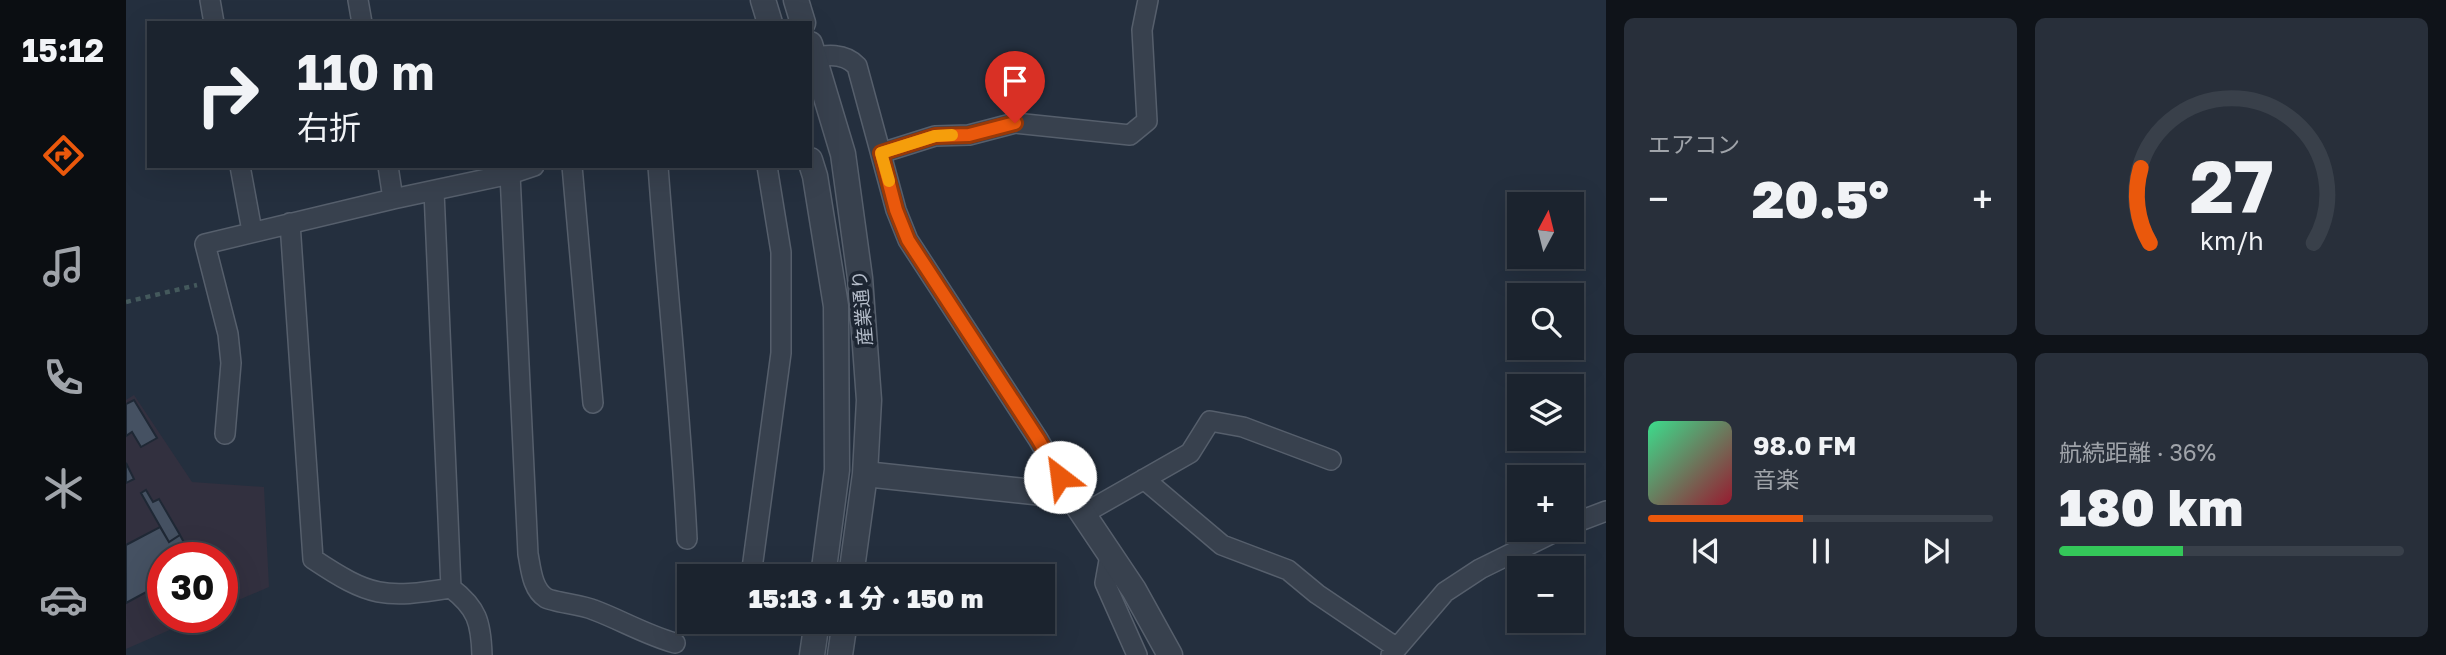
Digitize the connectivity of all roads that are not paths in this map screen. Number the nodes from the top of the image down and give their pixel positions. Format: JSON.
{"nodes":[{"id":1,"x":210,"y":0,"type":"edge"},
{"id":2,"x":358,"y":0,"type":"edge"},
{"id":3,"x":763,"y":0,"type":"edge"},
{"id":4,"x":796,"y":0,"type":"edge"},
{"id":5,"x":1148,"y":0,"type":"edge"},
{"id":6,"x":214,"y":21,"type":"edge"},
{"id":7,"x":362,"y":21,"type":"edge"},
{"id":8,"x":769,"y":21,"type":"edge"},
{"id":9,"x":802,"y":21,"type":"edge"},
{"id":10,"x":812,"y":54,"type":"edge"},
{"id":11,"x":881,"y":153,"type":"junction"},
{"id":12,"x":812,"y":166,"type":"edge"},
{"id":13,"x":240,"y":168,"type":"edge"},
{"id":14,"x":388,"y":168,"type":"edge"},
{"id":15,"x":528,"y":168,"type":"edge"},
{"id":16,"x":572,"y":168,"type":"edge"},
{"id":17,"x":658,"y":168,"type":"edge"},
{"id":18,"x":767,"y":168,"type":"edge"},
{"id":19,"x":510,"y":174,"type":"junction"},
{"id":20,"x":434,"y":191,"type":"junction"},
{"id":21,"x":393,"y":199,"type":"junction"},
{"id":22,"x":290,"y":223,"type":"junction"},
{"id":23,"x":252,"y":231,"type":"junction"},
{"id":24,"x":593,"y":403,"type":"dead end"},
{"id":25,"x":225,"y":434,"type":"dead end"},
{"id":26,"x":1331,"y":460,"type":"dead end"},
{"id":27,"x":865,"y":474,"type":"junction"},
{"id":28,"x":1144,"y":479,"type":"junction"},
{"id":29,"x":1077,"y":505,"type":"junction"},
{"id":30,"x":1606,"y":511,"type":"edge"},
{"id":31,"x":1584,"y":519,"type":"edge"},
{"id":32,"x":687,"y":539,"type":"dead end"},
{"id":33,"x":1535,"y":542,"type":"edge"},
{"id":34,"x":1110,"y":555,"type":"junction"},
{"id":35,"x":753,"y":564,"type":"edge"},
{"id":36,"x":825,"y":564,"type":"edge"},
{"id":37,"x":853,"y":564,"type":"edge"},
{"id":38,"x":451,"y":588,"type":"junction"},
{"id":39,"x":815,"y":634,"type":"edge"},
{"id":40,"x":843,"y":634,"type":"edge"},
{"id":41,"x":675,"y":643,"type":"dead end"},
{"id":42,"x":1394,"y":651,"type":"edge"},
{"id":43,"x":482,"y":655,"type":"edge"},
{"id":44,"x":812,"y":655,"type":"edge"},
{"id":45,"x":841,"y":655,"type":"edge"},
{"id":46,"x":1137,"y":655,"type":"edge"},
{"id":47,"x":1170,"y":655,"type":"edge"}],
"edges":[{"from":1,"to":6,"type":"street"},
{"from":2,"to":7,"type":"street"},
{"from":3,"to":8,"type":"street"},
{"from":4,"to":9,"type":"street"},
{"from":5,"to":11,"type":"street"},
{"from":10,"to":11,"type":"street"},
{"from":10,"to":27,"type":"street","name":"産業通り"},
{"from":11,"to":29,"type":"street"},
{"from":12,"to":36,"type":"street","name":"産業通り"},
{"from":13,"to":23,"type":"street"},
{"from":14,"to":21,"type":"street"},
{"from":15,"to":19,"type":"street"},
{"from":16,"to":24,"type":"street"},
{"from":17,"to":32,"type":"street"},
{"from":18,"to":35,"type":"street"},
{"from":19,"to":20,"type":"street"},
{"from":19,"to":41,"type":"street"},
{"from":20,"to":21,"type":"street"},
{"from":20,"to":38,"type":"street"},
{"from":21,"to":22,"type":"street"},
{"from":22,"to":23,"type":"street"},
{"from":22,"to":38,"type":"street"},
{"from":23,"to":25,"type":"street"},
{"from":26,"to":28,"type":"street"},
{"from":27,"to":29,"type":"street"},
{"from":27,"to":37,"type":"street","name":"産業通り"},
{"from":28,"to":29,"type":"street"},
{"from":28,"to":42,"type":"street"},
{"from":29,"to":34,"type":"street"},
{"from":30,"to":31,"type":"street"},
{"from":33,"to":42,"type":"street"},
{"from":34,"to":46,"type":"street"},
{"from":34,"to":47,"type":"street"},
{"from":38,"to":43,"type":"street"},
{"from":39,"to":44,"type":"street"},
{"from":40,"to":45,"type":"street"}]}
